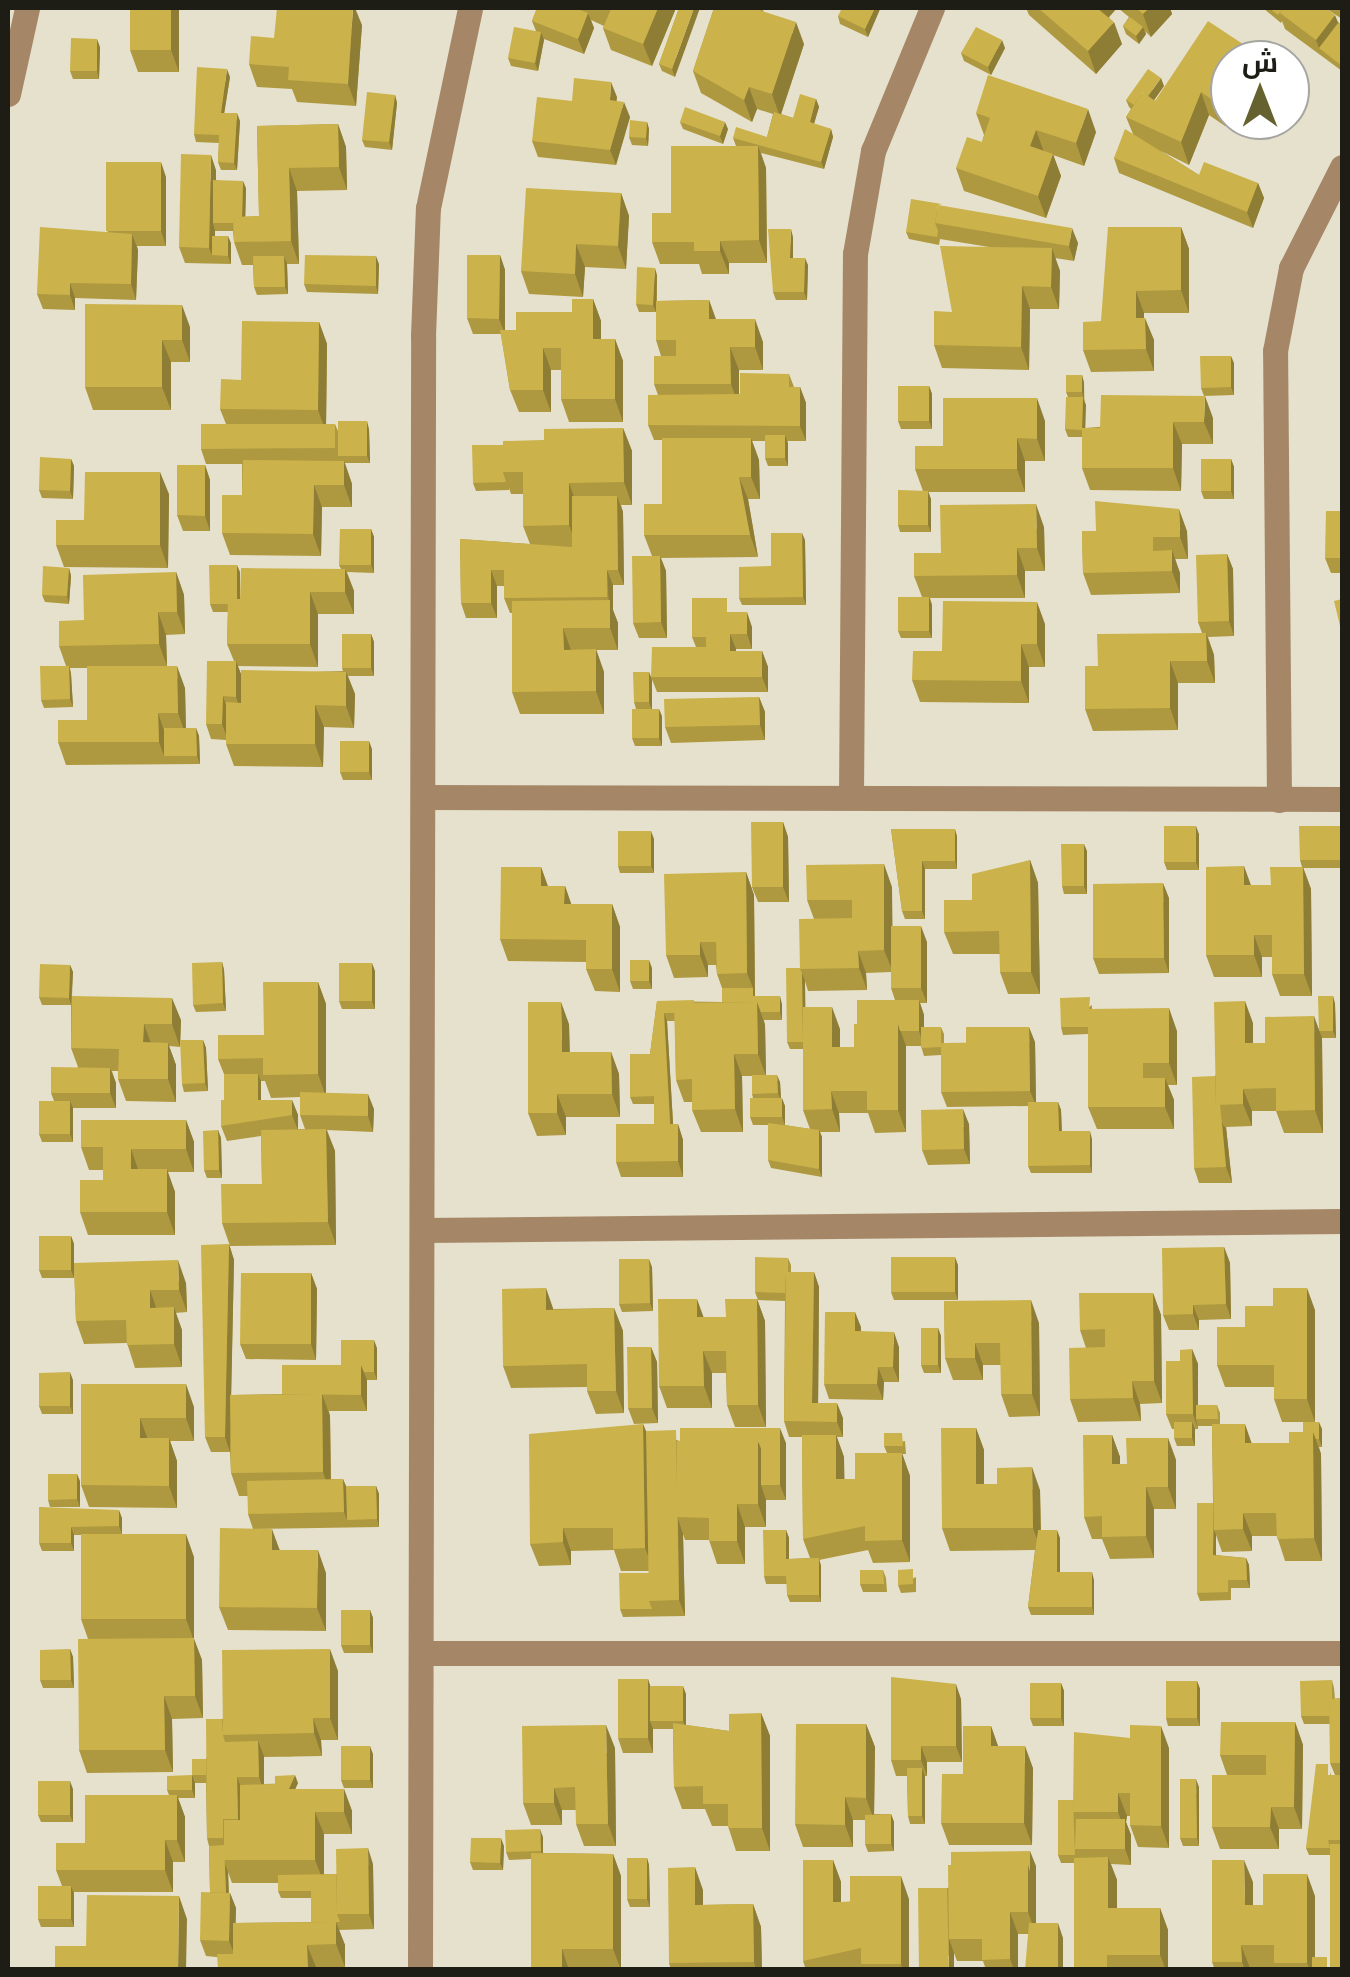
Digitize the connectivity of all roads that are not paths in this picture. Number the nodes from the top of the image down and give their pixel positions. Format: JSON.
{"nodes":[{"id":1,"x":27,"y":8,"type":"edge"},
{"id":2,"x":470,"y":8,"type":"edge"},
{"id":3,"x":932,"y":8,"type":"edge"},
{"id":4,"x":8,"y":94,"type":"edge"},
{"id":5,"x":1342,"y":167,"type":"edge"},
{"id":6,"x":852,"y":795,"type":"junction"},
{"id":7,"x":423,"y":797,"type":"junction"},
{"id":8,"x":1342,"y":799,"type":"edge"},
{"id":9,"x":1278,"y":800,"type":"junction"},
{"id":10,"x":1342,"y":1221,"type":"edge"},
{"id":11,"x":423,"y":1230,"type":"junction"},
{"id":12,"x":423,"y":1653,"type":"junction"},
{"id":13,"x":1342,"y":1653,"type":"edge"},
{"id":14,"x":420,"y":1970,"type":"edge"}],
"edges":[{"from":1,"to":4,"type":"street"},
{"from":2,"to":7,"type":"street"},
{"from":3,"to":6,"type":"street"},
{"from":5,"to":9,"type":"street"},
{"from":6,"to":7,"type":"street"},
{"from":6,"to":9,"type":"street"},
{"from":7,"to":11,"type":"street"},
{"from":8,"to":9,"type":"street"},
{"from":10,"to":11,"type":"street"},
{"from":11,"to":12,"type":"street"},
{"from":12,"to":13,"type":"street"},
{"from":12,"to":14,"type":"street"}]}
